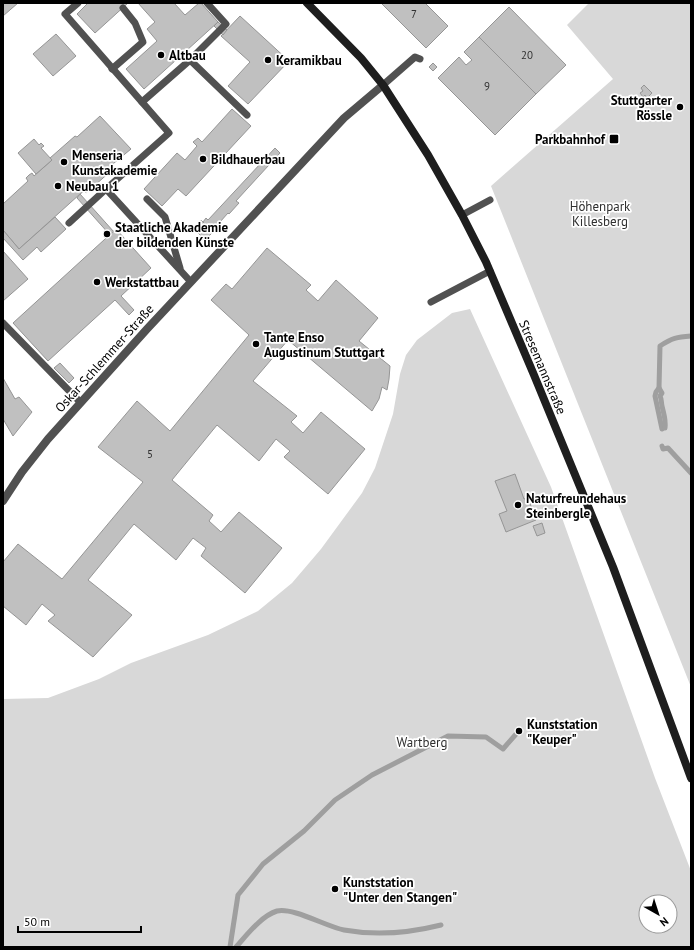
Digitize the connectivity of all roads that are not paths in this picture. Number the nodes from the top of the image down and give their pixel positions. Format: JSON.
{"nodes":[{"id":1,"x":78,"y":3,"type":"edge"},
{"id":2,"x":207,"y":3,"type":"edge"},
{"id":3,"x":307,"y":3,"type":"edge"},
{"id":4,"x":123,"y":8,"type":"dead end"},
{"id":5,"x":420,"y":59,"type":"dead end"},
{"id":6,"x":190,"y":60,"type":"junction"},
{"id":7,"x":112,"y":69,"type":"junction"},
{"id":8,"x":383,"y":85,"type":"junction"},
{"id":9,"x":142,"y":102,"type":"junction"},
{"id":10,"x":247,"y":114,"type":"dead end"},
{"id":11,"x":106,"y":189,"type":"junction"},
{"id":12,"x":147,"y":200,"type":"dead end"},
{"id":13,"x":490,"y":200,"type":"dead end"},
{"id":14,"x":462,"y":215,"type":"junction"},
{"id":15,"x":69,"y":223,"type":"dead end"},
{"id":16,"x":180,"y":270,"type":"junction"},
{"id":17,"x":490,"y":270,"type":"junction"},
{"id":18,"x":190,"y":281,"type":"junction"},
{"id":19,"x":431,"y":302,"type":"dead end"},
{"id":20,"x":3,"y":323,"type":"edge"},
{"id":21,"x":80,"y":402,"type":"junction"},
{"id":22,"x":3,"y":501,"type":"edge"},
{"id":23,"x":691,"y":778,"type":"edge"}],
"edges":[{"from":1,"to":7,"type":"lane"},
{"from":2,"to":6,"type":"lane"},
{"from":3,"to":8,"type":"main road","name":"Stresemannstraße"},
{"from":4,"to":7,"type":"lane"},
{"from":5,"to":8,"type":"lane"},
{"from":6,"to":9,"type":"lane"},
{"from":6,"to":10,"type":"lane"},
{"from":7,"to":9,"type":"lane"},
{"from":8,"to":14,"type":"main road","name":"Stresemannstraße"},
{"from":8,"to":18,"type":"street","name":"Oskar-Schlemmer-Straße"},
{"from":9,"to":11,"type":"lane"},
{"from":11,"to":15,"type":"lane"},
{"from":11,"to":16,"type":"lane"},
{"from":12,"to":16,"type":"lane"},
{"from":13,"to":14,"type":"lane"},
{"from":14,"to":17,"type":"main road","name":"Stresemannstraße"},
{"from":16,"to":18,"type":"lane"},
{"from":17,"to":19,"type":"lane"},
{"from":17,"to":23,"type":"main road","name":"Stresemannstraße"},
{"from":18,"to":21,"type":"street","name":"Oskar-Schlemmer-Straße"},
{"from":20,"to":21,"type":"lane"},
{"from":21,"to":22,"type":"street","name":"Oskar-Schlemmer-Straße"}]}
